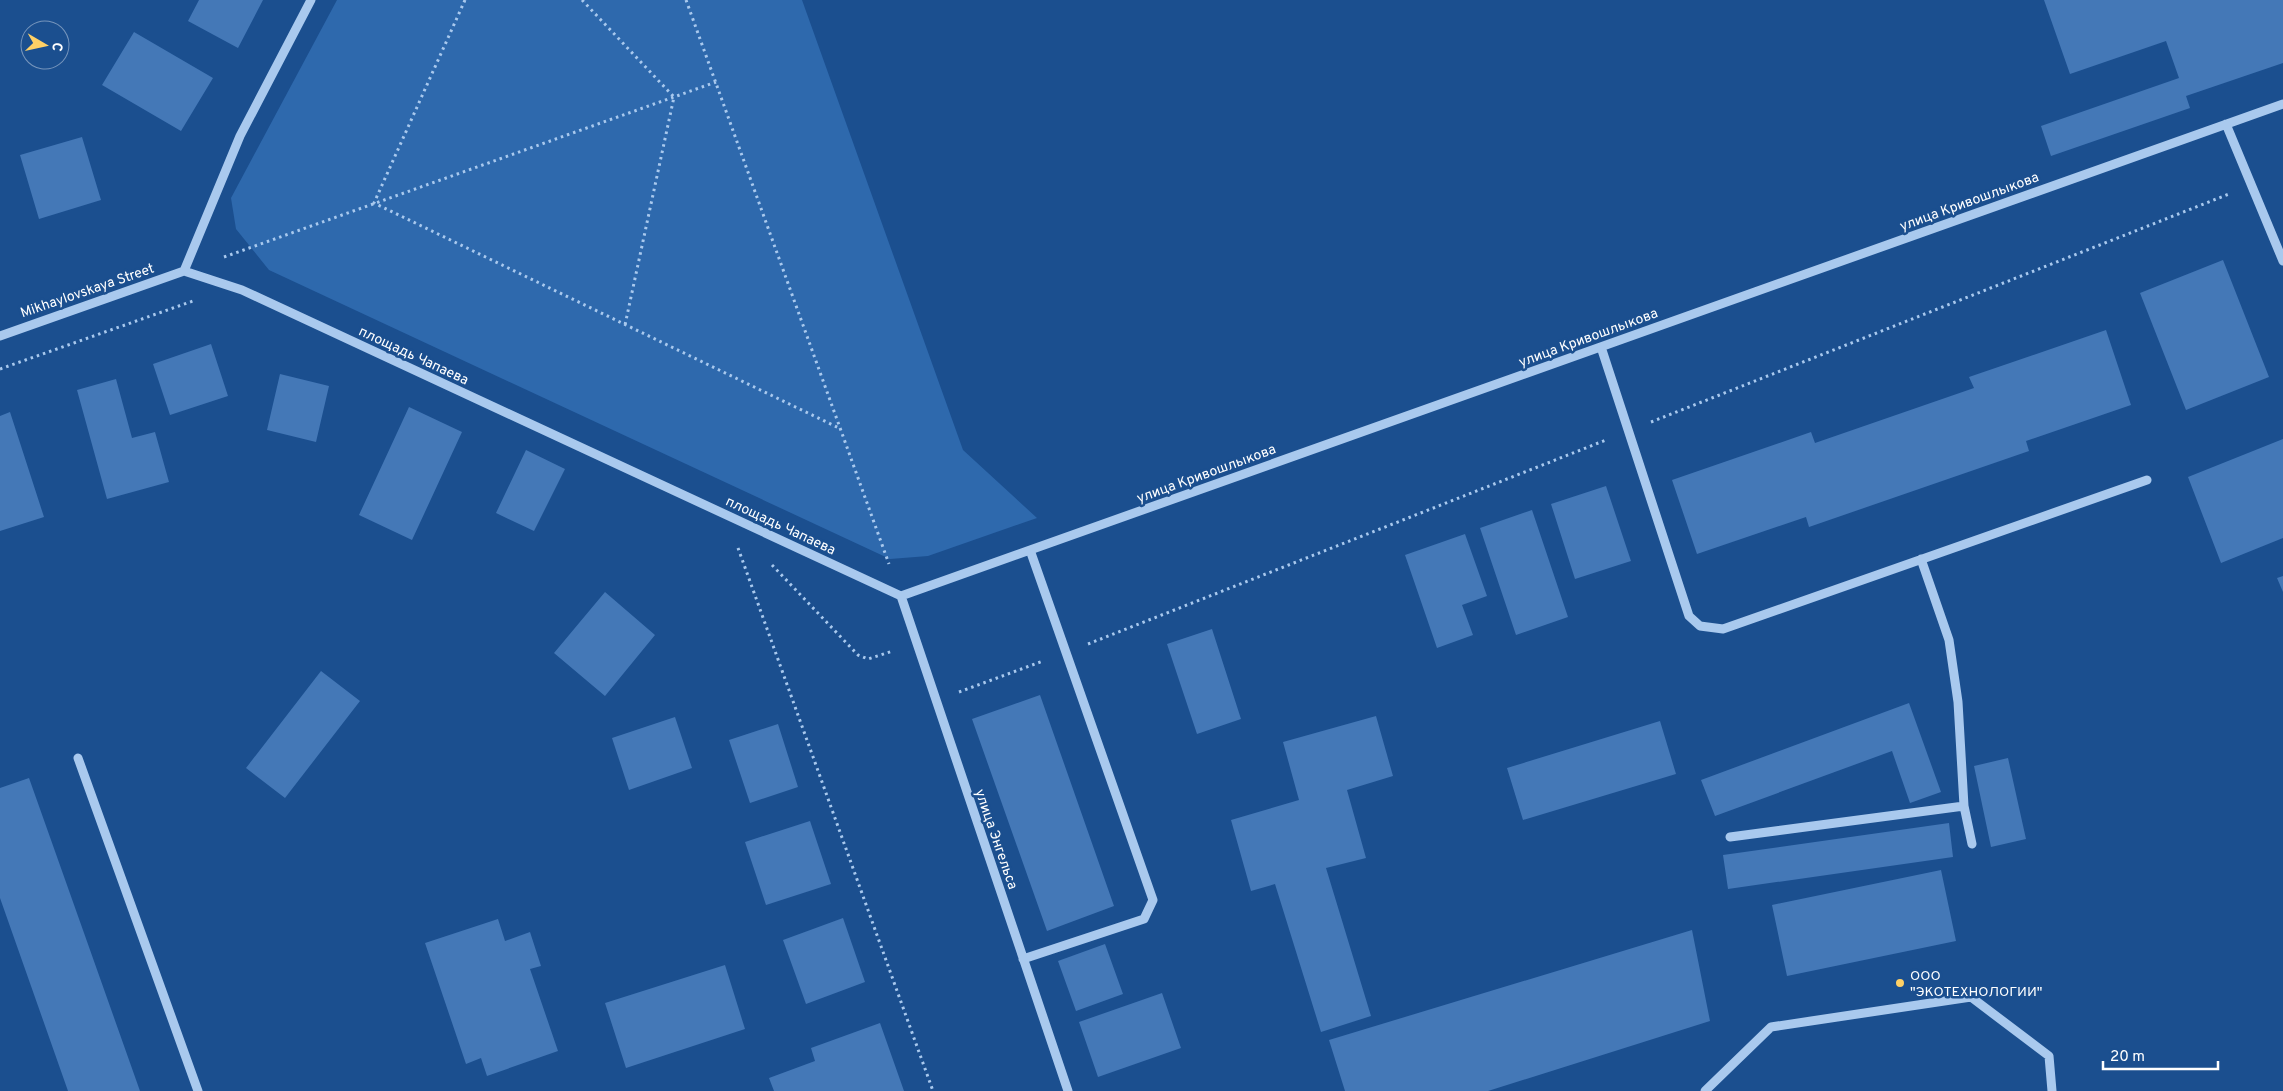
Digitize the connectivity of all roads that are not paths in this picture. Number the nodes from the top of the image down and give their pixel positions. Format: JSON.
{"nodes":[{"id":1,"x":311,"y":0,"type":"edge"},
{"id":2,"x":2283,"y":104,"type":"edge"},
{"id":3,"x":2226,"y":124,"type":"junction"},
{"id":4,"x":2283,"y":261,"type":"edge"},
{"id":5,"x":184,"y":271,"type":"junction"},
{"id":6,"x":0,"y":336,"type":"edge"},
{"id":7,"x":1600,"y":347,"type":"junction"},
{"id":8,"x":2147,"y":480,"type":"dead end"},
{"id":9,"x":1030,"y":550,"type":"junction"},
{"id":10,"x":1921,"y":559,"type":"junction"},
{"id":11,"x":902,"y":596,"type":"junction"},
{"id":12,"x":78,"y":758,"type":"dead end"},
{"id":13,"x":1964,"y":806,"type":"junction"},
{"id":14,"x":1730,"y":837,"type":"dead end"},
{"id":15,"x":1972,"y":844,"type":"dead end"},
{"id":16,"x":1023,"y":959,"type":"junction"},
{"id":17,"x":198,"y":1091,"type":"edge"},
{"id":18,"x":1068,"y":1091,"type":"edge"},
{"id":19,"x":1705,"y":1091,"type":"edge"},
{"id":20,"x":2052,"y":1091,"type":"edge"}],
"edges":[{"from":1,"to":5,"type":"street"},
{"from":2,"to":3,"type":"street","name":"улица Кривошлыкова"},
{"from":3,"to":4,"type":"street"},
{"from":3,"to":7,"type":"street","name":"улица Кривошлыкова"},
{"from":5,"to":6,"type":"street","name":"Mikhaylovskaya Street"},
{"from":5,"to":11,"type":"street","name":"площадь Чапаева"},
{"from":7,"to":9,"type":"street","name":"улица Кривошлыкова"},
{"from":7,"to":10,"type":"street"},
{"from":8,"to":10,"type":"street"},
{"from":9,"to":11,"type":"street","name":"улица Кривошлыкова"},
{"from":9,"to":16,"type":"street"},
{"from":10,"to":13,"type":"street"},
{"from":11,"to":16,"type":"street","name":"улица Энгельса"},
{"from":12,"to":17,"type":"street"},
{"from":13,"to":14,"type":"street"},
{"from":13,"to":15,"type":"street"},
{"from":16,"to":18,"type":"street","name":"улица Энгельса"},
{"from":19,"to":20,"type":"street"}]}
